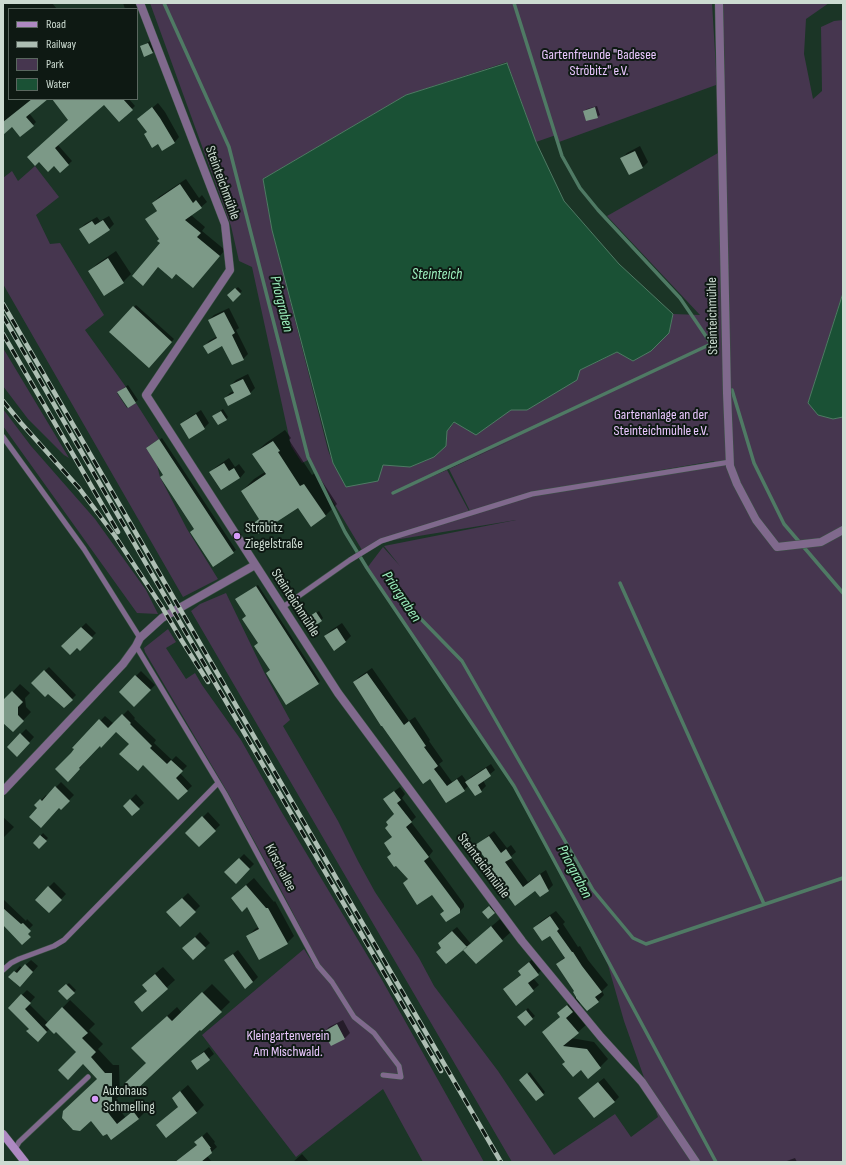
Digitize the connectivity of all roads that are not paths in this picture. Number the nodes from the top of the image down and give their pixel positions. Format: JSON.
{"nodes":[{"id":1,"x":140,"y":3,"type":"edge"},
{"id":2,"x":720,"y":3,"type":"edge"},
{"id":3,"x":3,"y":437,"type":"edge"},
{"id":4,"x":730,"y":462,"type":"junction"},
{"id":5,"x":843,"y":530,"type":"edge"},
{"id":6,"x":255,"y":565,"type":"junction"},
{"id":7,"x":283,"y":607,"type":"junction"},
{"id":8,"x":140,"y":638,"type":"junction"},
{"id":9,"x":136,"y":646,"type":"junction"},
{"id":10,"x":218,"y":783,"type":"junction"},
{"id":11,"x":3,"y":791,"type":"edge"},
{"id":12,"x":3,"y":970,"type":"edge"},
{"id":13,"x":383,"y":1075,"type":"dead end"},
{"id":14,"x":88,"y":1077,"type":"dead end"},
{"id":15,"x":3,"y":1134,"type":"edge"},
{"id":16,"x":15,"y":1149,"type":"junction"},
{"id":17,"x":25,"y":1162,"type":"edge"},
{"id":18,"x":696,"y":1162,"type":"edge"}],
"edges":[{"from":1,"to":6,"type":"street","name":"Steinteichmühle"},
{"from":2,"to":4,"type":"street","name":"Steinteichmühle"},
{"from":3,"to":8,"type":"lane"},
{"from":4,"to":5,"type":"street","name":"Steinteichmühle"},
{"from":4,"to":7,"type":"lane"},
{"from":6,"to":7,"type":"street","name":"Steinteichmühle"},
{"from":6,"to":8,"type":"street"},
{"from":7,"to":18,"type":"street","name":"Steinteichmühle"},
{"from":8,"to":9,"type":"street"},
{"from":9,"to":10,"type":"lane","name":"Kirschallee"},
{"from":9,"to":11,"type":"street"},
{"from":10,"to":12,"type":"lane"},
{"from":10,"to":13,"type":"lane","name":"Kirschallee"},
{"from":14,"to":16,"type":"lane"},
{"from":15,"to":16,"type":"main road"},
{"from":16,"to":17,"type":"main road"}]}
